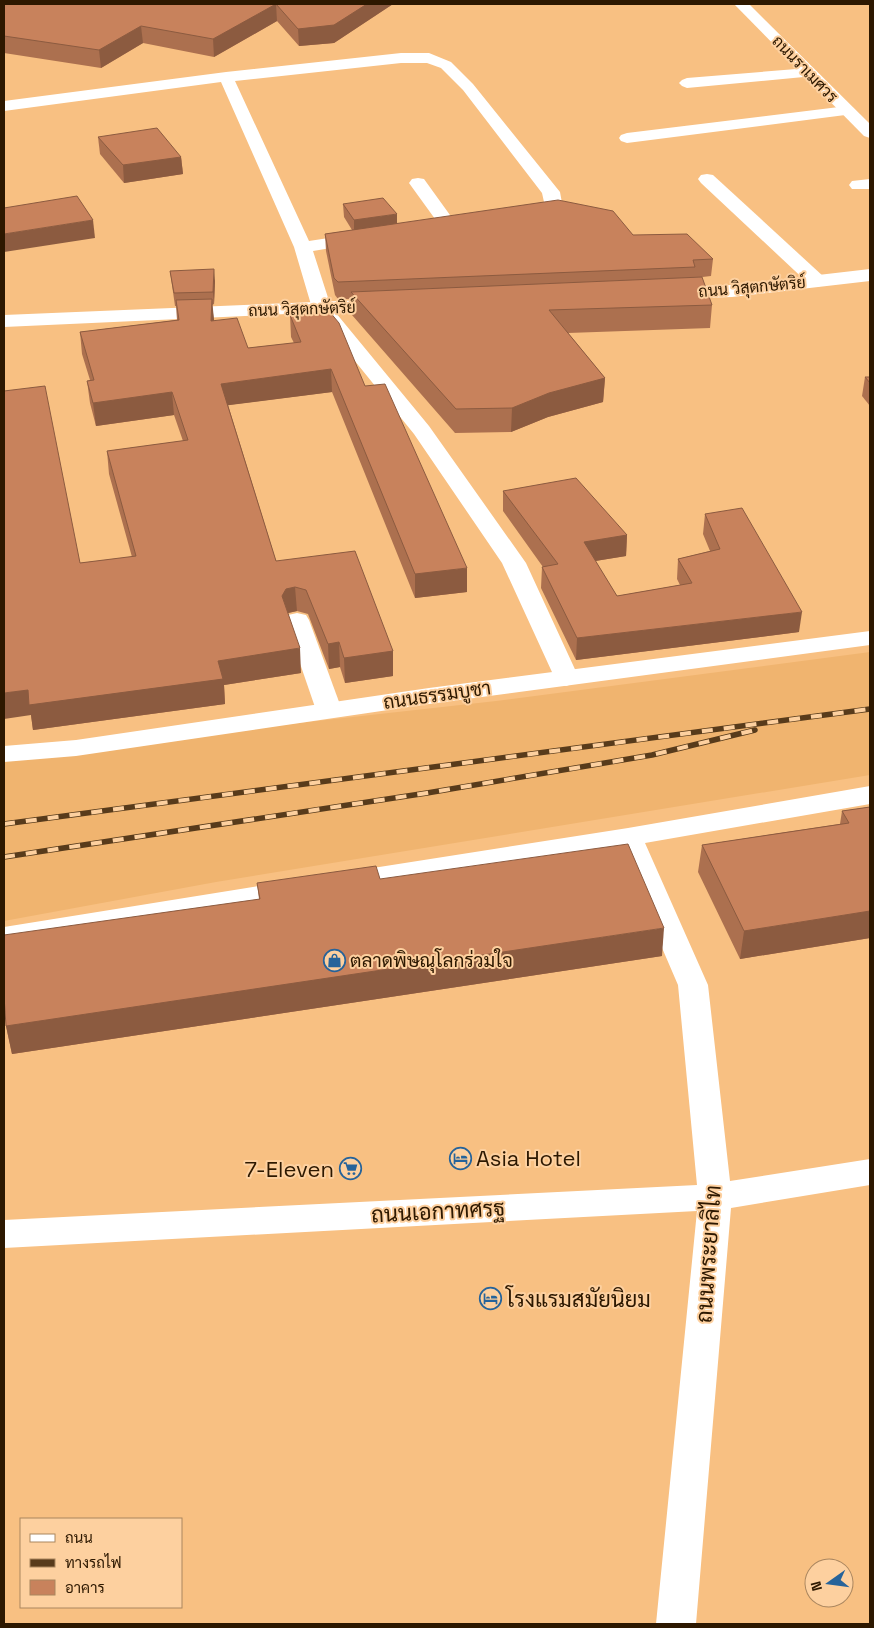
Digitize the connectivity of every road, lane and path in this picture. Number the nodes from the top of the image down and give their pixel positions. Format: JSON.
{"nodes":[{"id":1,"x":741,"y":4,"type":"edge"},
{"id":2,"x":809,"y":73,"type":"junction"},
{"id":3,"x":226,"y":77,"type":"junction"},
{"id":4,"x":687,"y":83,"type":"dead end"},
{"id":5,"x":4,"y":106,"type":"edge"},
{"id":6,"x":847,"y":112,"type":"junction"},
{"id":7,"x":870,"y":134,"type":"edge"},
{"id":8,"x":627,"y":138,"type":"dead end"},
{"id":9,"x":708,"y":178,"type":"dead end"},
{"id":10,"x":418,"y":183,"type":"dead end"},
{"id":11,"x":506,"y":218,"type":"edge"},
{"id":12,"x":468,"y":223,"type":"edge"},
{"id":13,"x":449,"y":226,"type":"junction"},
{"id":14,"x":429,"y":229,"type":"edge"},
{"id":15,"x":380,"y":236,"type":"edge"},
{"id":16,"x":303,"y":247,"type":"junction"},
{"id":17,"x":870,"y":275,"type":"edge"},
{"id":18,"x":817,"y":281,"type":"junction"},
{"id":19,"x":654,"y":294,"type":"edge"},
{"id":20,"x":410,"y":304,"type":"edge"},
{"id":21,"x":322,"y":308,"type":"junction"},
{"id":22,"x":4,"y":321,"type":"edge"},
{"id":23,"x":297,"y":620,"type":"dead end"},
{"id":24,"x":870,"y":638,"type":"edge"},
{"id":25,"x":566,"y":678,"type":"junction"},
{"id":26,"x":330,"y":710,"type":"junction"},
{"id":27,"x":4,"y":754,"type":"edge"},
{"id":28,"x":870,"y":795,"type":"edge"},
{"id":29,"x":628,"y":837,"type":"junction"},
{"id":30,"x":4,"y":937,"type":"edge"},
{"id":31,"x":870,"y":1172,"type":"edge"},
{"id":32,"x":715,"y":1197,"type":"junction"},
{"id":33,"x":4,"y":1234,"type":"edge"},
{"id":34,"x":676,"y":1624,"type":"edge"}],
"edges":[{"from":1,"to":2,"type":"street","name":"ถนนราเมศวร"},
{"from":2,"to":4,"type":"street"},
{"from":2,"to":6,"type":"street","name":"ถนนราเมศวร"},
{"from":3,"to":5,"type":"street"},
{"from":3,"to":11,"type":"street"},
{"from":3,"to":16,"type":"street"},
{"from":6,"to":7,"type":"street","name":"ถนนราเมศวร"},
{"from":6,"to":8,"type":"street"},
{"from":9,"to":18,"type":"street"},
{"from":10,"to":13,"type":"street"},
{"from":12,"to":13,"type":"street"},
{"from":13,"to":14,"type":"street"},
{"from":15,"to":16,"type":"street"},
{"from":16,"to":21,"type":"street"},
{"from":17,"to":18,"type":"street","name":"ถนน วิสุตกษัตริย์"},
{"from":18,"to":19,"type":"street","name":"ถนน วิสุตกษัตริย์"},
{"from":20,"to":21,"type":"street","name":"ถนน วิสุตกษัตริย์"},
{"from":21,"to":22,"type":"street","name":"ถนน วิสุตกษัตริย์"},
{"from":21,"to":25,"type":"street"},
{"from":23,"to":26,"type":"street"},
{"from":24,"to":25,"type":"street","name":"ถนนธรรมบูชา"},
{"from":25,"to":26,"type":"street","name":"ถนนธรรมบูชา"},
{"from":26,"to":27,"type":"street","name":"ถนนธรรมบูชา"},
{"from":28,"to":29,"type":"street"},
{"from":29,"to":30,"type":"street"},
{"from":29,"to":32,"type":"street","name":"ถนนพระยาลิไท"},
{"from":31,"to":32,"type":"street","name":"ถนนเอกาทศรฐ"},
{"from":32,"to":33,"type":"street","name":"ถนนเอกาทศรฐ"},
{"from":32,"to":34,"type":"street","name":"ถนนพระยาลิไท"}]}
